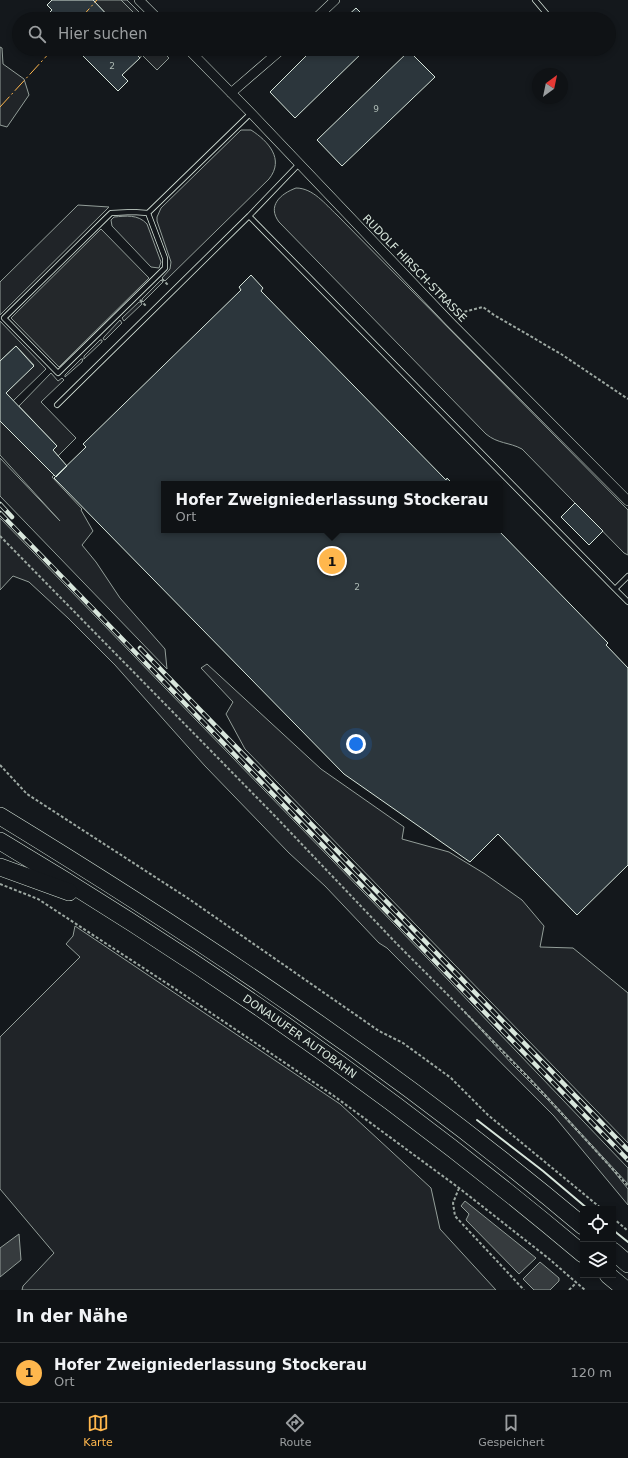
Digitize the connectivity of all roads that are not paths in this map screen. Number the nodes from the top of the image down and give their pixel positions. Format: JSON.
{"nodes":[{"id":1,"x":139,"y":0,"type":"edge"},
{"id":2,"x":335,"y":0,"type":"edge"},
{"id":3,"x":535,"y":0,"type":"edge"},
{"id":4,"x":151,"y":12,"type":"edge"},
{"id":5,"x":322,"y":12,"type":"edge"},
{"id":6,"x":545,"y":12,"type":"edge"},
{"id":7,"x":195,"y":56,"type":"edge"},
{"id":8,"x":274,"y":56,"type":"edge"},
{"id":9,"x":231,"y":93,"type":"junction"},
{"id":10,"x":251,"y":113,"type":"junction"},
{"id":11,"x":299,"y":164,"type":"junction"},
{"id":12,"x":148,"y":213,"type":"junction"},
{"id":13,"x":249,"y":216,"type":"junction"},
{"id":14,"x":57,"y":405,"type":"dead end"},
{"id":15,"x":628,"y":501,"type":"edge"},
{"id":16,"x":628,"y":576,"type":"edge"},
{"id":17,"x":615,"y":589,"type":"junction"},
{"id":18,"x":628,"y":602,"type":"edge"},
{"id":19,"x":0,"y":816,"type":"edge"},
{"id":20,"x":0,"y":841,"type":"edge"},
{"id":21,"x":0,"y":867,"type":"edge"},
{"id":22,"x":95,"y":900,"type":"junction"},
{"id":23,"x":580,"y":1224,"type":"edge"},
{"id":24,"x":580,"y":1251,"type":"edge"},
{"id":25,"x":616,"y":1254,"type":"edge"},
{"id":26,"x":628,"y":1264,"type":"edge"},
{"id":27,"x":612,"y":1278,"type":"edge"},
{"id":28,"x":626,"y":1290,"type":"edge"}],
"edges":[{"from":1,"to":4,"type":"street"},
{"from":2,"to":5,"type":"street"},
{"from":3,"to":6,"type":"lane"},
{"from":7,"to":9,"type":"street","name":"RUDOLF HIRSCH-STRASSE"},
{"from":8,"to":9,"type":"street"},
{"from":9,"to":10,"type":"street","name":"RUDOLF HIRSCH-STRASSE"},
{"from":10,"to":11,"type":"street","name":"RUDOLF HIRSCH-STRASSE"},
{"from":10,"to":12,"type":"lane"},
{"from":11,"to":13,"type":"lane"},
{"from":11,"to":15,"type":"street","name":"RUDOLF HIRSCH-STRASSE"},
{"from":12,"to":12,"type":"lane"},
{"from":13,"to":14,"type":"lane"},
{"from":13,"to":17,"type":"lane"},
{"from":16,"to":17,"type":"lane"},
{"from":17,"to":18,"type":"lane"},
{"from":19,"to":23,"type":"highway","name":"DONAUUFER AUTOBAHN"},
{"from":20,"to":22,"type":"highway","name":"DONAUUFER AUTOBAHN"},
{"from":21,"to":22,"type":"highway"},
{"from":22,"to":24,"type":"highway","name":"DONAUUFER AUTOBAHN"},
{"from":25,"to":26,"type":"highway"},
{"from":27,"to":28,"type":"highway"}]}
